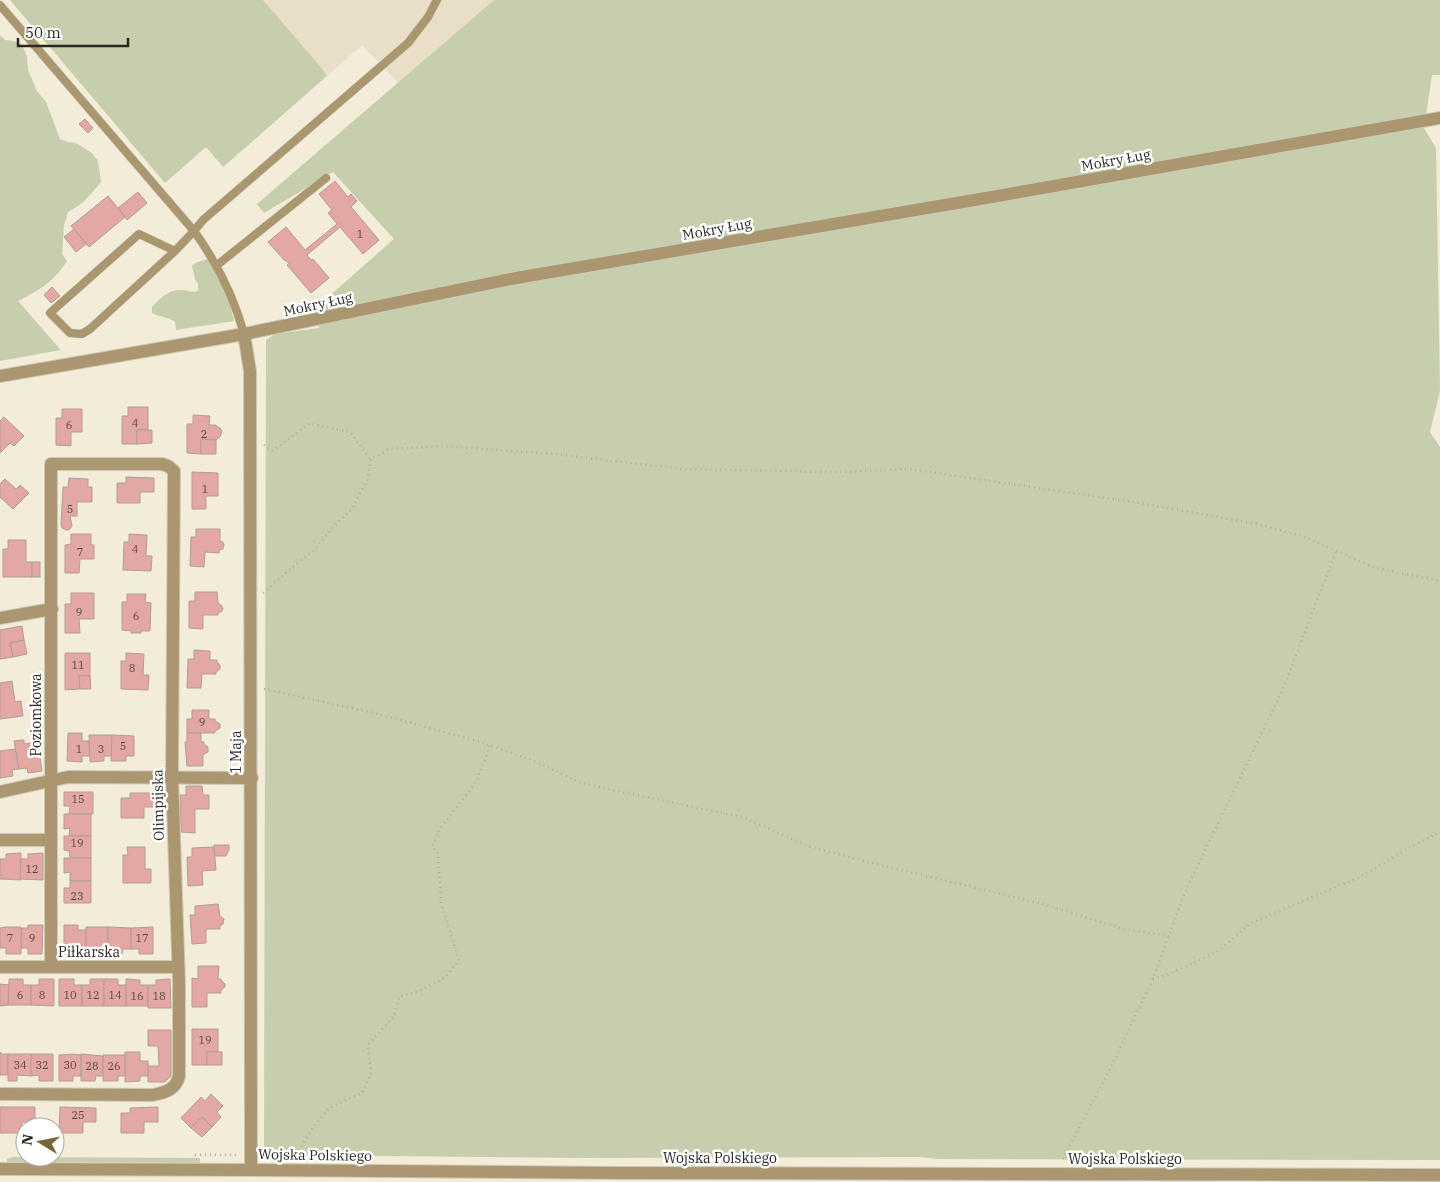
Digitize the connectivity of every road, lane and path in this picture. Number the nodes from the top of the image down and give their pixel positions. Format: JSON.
{"nodes":[{"id":1,"x":437,"y":0,"type":"edge"},
{"id":2,"x":0,"y":5,"type":"edge"},
{"id":3,"x":1440,"y":118,"type":"edge"},
{"id":4,"x":326,"y":178,"type":"dead end"},
{"id":5,"x":194,"y":231,"type":"junction"},
{"id":6,"x":175,"y":251,"type":"junction"},
{"id":7,"x":216,"y":266,"type":"junction"},
{"id":8,"x":244,"y":334,"type":"junction"},
{"id":9,"x":0,"y":376,"type":"edge"},
{"id":10,"x":250,"y":436,"type":"junction"},
{"id":11,"x":371,"y":459,"type":"junction"},
{"id":12,"x":51,"y":464,"type":"joint"},
{"id":13,"x":1336,"y":551,"type":"junction"},
{"id":14,"x":1440,"y":581,"type":"edge"},
{"id":15,"x":260,"y":596,"type":"dead end"},
{"id":16,"x":52,"y":609,"type":"junction"},
{"id":17,"x":0,"y":618,"type":"edge"},
{"id":18,"x":262,"y":688,"type":"dead end"},
{"id":19,"x":490,"y":745,"type":"junction"},
{"id":20,"x":172,"y":777,"type":"junction"},
{"id":21,"x":252,"y":778,"type":"junction"},
{"id":22,"x":52,"y":781,"type":"junction"},
{"id":23,"x":0,"y":792,"type":"edge"},
{"id":24,"x":0,"y":831,"type":"edge"},
{"id":25,"x":1440,"y":832,"type":"edge"},
{"id":26,"x":0,"y":840,"type":"edge"},
{"id":27,"x":51,"y":840,"type":"junction"},
{"id":28,"x":1169,"y":936,"type":"junction"},
{"id":29,"x":0,"y":967,"type":"edge"},
{"id":30,"x":51,"y":967,"type":"junction"},
{"id":31,"x":178,"y":967,"type":"junction"},
{"id":32,"x":1153,"y":979,"type":"junction"},
{"id":33,"x":0,"y":1094,"type":"edge"},
{"id":34,"x":296,"y":1155,"type":"dead end"},
{"id":35,"x":1063,"y":1159,"type":"dead end"},
{"id":36,"x":0,"y":1169,"type":"edge"},
{"id":37,"x":251,"y":1170,"type":"junction"},
{"id":38,"x":1440,"y":1175,"type":"edge"},
{"id":39,"x":296,"y":1176,"type":"edge"},
{"id":40,"x":619,"y":1178,"type":"edge"},
{"id":41,"x":940,"y":1178,"type":"edge"}],
"edges":[{"from":1,"to":5,"type":"lane"},
{"from":2,"to":5,"type":"lane"},
{"from":3,"to":8,"type":"street","name":"Mokry Ług"},
{"from":4,"to":7,"type":"lane"},
{"from":5,"to":6,"type":"lane"},
{"from":5,"to":7,"type":"lane"},
{"from":6,"to":6,"type":"lane"},
{"from":7,"to":8,"type":"lane"},
{"from":8,"to":9,"type":"street","name":"Mokry Ług"},
{"from":8,"to":10,"type":"street","name":"1 Maja"},
{"from":10,"to":11,"type":"path"},
{"from":10,"to":21,"type":"street","name":"1 Maja"},
{"from":11,"to":13,"type":"path"},
{"from":11,"to":15,"type":"path"},
{"from":12,"to":16,"type":"street","name":"Poziomkowa"},
{"from":12,"to":20,"type":"street","name":"Olimpijska"},
{"from":13,"to":14,"type":"path"},
{"from":13,"to":28,"type":"path"},
{"from":16,"to":17,"type":"street"},
{"from":16,"to":22,"type":"street","name":"Poziomkowa"},
{"from":18,"to":19,"type":"path"},
{"from":19,"to":28,"type":"path"},
{"from":19,"to":34,"type":"path"},
{"from":20,"to":21,"type":"street"},
{"from":20,"to":22,"type":"street"},
{"from":20,"to":31,"type":"street","name":"Olimpijska"},
{"from":21,"to":37,"type":"street","name":"1 Maja"},
{"from":22,"to":23,"type":"street"},
{"from":22,"to":27,"type":"street","name":"Poziomkowa"},
{"from":24,"to":26,"type":"lane"},
{"from":25,"to":32,"type":"path"},
{"from":26,"to":27,"type":"street"},
{"from":27,"to":30,"type":"street","name":"Poziomkowa"},
{"from":28,"to":32,"type":"path"},
{"from":29,"to":30,"type":"street","name":"Piłkarska"},
{"from":30,"to":31,"type":"street","name":"Piłkarska"},
{"from":31,"to":33,"type":"street","name":"Olimpijska"},
{"from":32,"to":35,"type":"path"},
{"from":36,"to":37,"type":"street","name":"Wojska Polskiego"},
{"from":37,"to":39,"type":"street","name":"Wojska Polskiego"},
{"from":38,"to":41,"type":"street","name":"Wojska Polskiego"},
{"from":39,"to":40,"type":"street","name":"Wojska Polskiego"},
{"from":40,"to":41,"type":"street","name":"Wojska Polskiego"}]}
